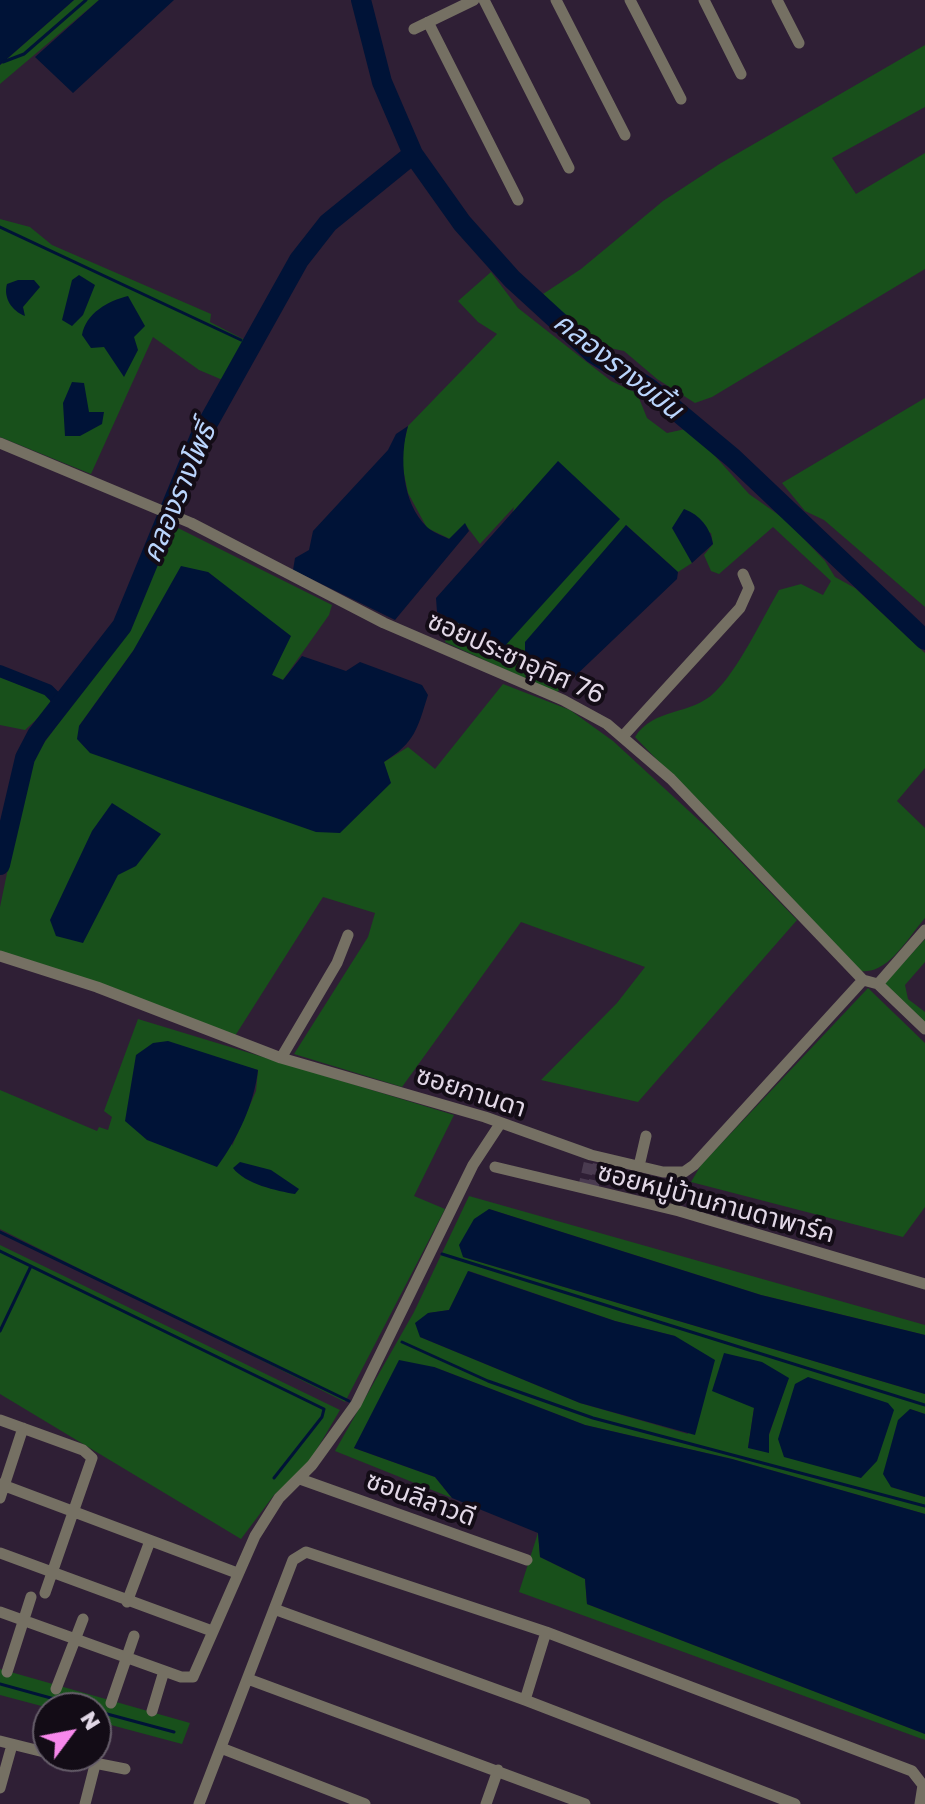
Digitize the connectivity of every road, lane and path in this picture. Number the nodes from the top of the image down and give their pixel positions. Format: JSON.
{"nodes":[{"id":1,"x":474,"y":0,"type":"edge"},
{"id":2,"x":484,"y":0,"type":"edge"},
{"id":3,"x":556,"y":0,"type":"edge"},
{"id":4,"x":630,"y":0,"type":"edge"},
{"id":5,"x":704,"y":0,"type":"edge"},
{"id":6,"x":777,"y":0,"type":"edge"},
{"id":7,"x":428,"y":22,"type":"junction"},
{"id":8,"x":414,"y":29,"type":"dead end"},
{"id":9,"x":799,"y":43,"type":"dead end"},
{"id":10,"x":741,"y":74,"type":"dead end"},
{"id":11,"x":681,"y":99,"type":"dead end"},
{"id":12,"x":625,"y":135,"type":"dead end"},
{"id":13,"x":569,"y":168,"type":"dead end"},
{"id":14,"x":518,"y":200,"type":"dead end"},
{"id":15,"x":0,"y":443,"type":"edge"},
{"id":16,"x":743,"y":574,"type":"dead end"},
{"id":17,"x":624,"y":735,"type":"junction"},
{"id":18,"x":925,"y":930,"type":"edge"},
{"id":19,"x":348,"y":935,"type":"dead end"},
{"id":20,"x":0,"y":956,"type":"edge"},
{"id":21,"x":863,"y":980,"type":"junction"},
{"id":22,"x":878,"y":984,"type":"junction"},
{"id":23,"x":925,"y":1029,"type":"edge"},
{"id":24,"x":281,"y":1058,"type":"junction"},
{"id":25,"x":500,"y":1124,"type":"junction"},
{"id":26,"x":646,"y":1136,"type":"dead end"},
{"id":27,"x":639,"y":1166,"type":"junction"},
{"id":28,"x":495,"y":1167,"type":"dead end"},
{"id":29,"x":925,"y":1284,"type":"edge"},
{"id":30,"x":0,"y":1420,"type":"edge"},
{"id":31,"x":23,"y":1428,"type":"junction"},
{"id":32,"x":300,"y":1479,"type":"junction"},
{"id":33,"x":2,"y":1485,"type":"edge"},
{"id":34,"x":0,"y":1498,"type":"edge"},
{"id":35,"x":74,"y":1512,"type":"junction"},
{"id":36,"x":150,"y":1541,"type":"junction"},
{"id":37,"x":0,"y":1553,"type":"edge"},
{"id":38,"x":527,"y":1560,"type":"dead end"},
{"id":39,"x":237,"y":1573,"type":"junction"},
{"id":40,"x":53,"y":1574,"type":"junction"},
{"id":41,"x":45,"y":1593,"type":"dead end"},
{"id":42,"x":31,"y":1597,"type":"dead end"},
{"id":43,"x":127,"y":1602,"type":"junction"},
{"id":44,"x":274,"y":1609,"type":"junction"},
{"id":45,"x":0,"y":1612,"type":"edge"},
{"id":46,"x":83,"y":1619,"type":"dead end"},
{"id":47,"x":23,"y":1620,"type":"junction"},
{"id":48,"x":212,"y":1631,"type":"junction"},
{"id":49,"x":546,"y":1632,"type":"junction"},
{"id":50,"x":134,"y":1636,"type":"dead end"},
{"id":51,"x":74,"y":1639,"type":"junction"},
{"id":52,"x":125,"y":1658,"type":"junction"},
{"id":53,"x":164,"y":1671,"type":"junction"},
{"id":54,"x":7,"y":1672,"type":"dead end"},
{"id":55,"x":248,"y":1679,"type":"junction"},
{"id":56,"x":56,"y":1689,"type":"dead end"},
{"id":57,"x":112,"y":1700,"type":"edge"},
{"id":58,"x":525,"y":1700,"type":"junction"},
{"id":59,"x":152,"y":1711,"type":"dead end"},
{"id":60,"x":6,"y":1743,"type":"edge"},
{"id":61,"x":221,"y":1748,"type":"junction"},
{"id":62,"x":32,"y":1749,"type":"edge"},
{"id":63,"x":112,"y":1767,"type":"edge"},
{"id":64,"x":125,"y":1769,"type":"dead end"},
{"id":65,"x":498,"y":1770,"type":"junction"},
{"id":66,"x":93,"y":1772,"type":"edge"},
{"id":67,"x":0,"y":1788,"type":"edge"},
{"id":68,"x":85,"y":1804,"type":"edge"},
{"id":69,"x":199,"y":1804,"type":"edge"},
{"id":70,"x":365,"y":1804,"type":"edge"},
{"id":71,"x":486,"y":1804,"type":"edge"},
{"id":72,"x":585,"y":1804,"type":"edge"},
{"id":73,"x":795,"y":1804,"type":"edge"},
{"id":74,"x":920,"y":1804,"type":"edge"}],
"edges":[{"from":1,"to":7,"type":"street"},
{"from":2,"to":13,"type":"street"},
{"from":3,"to":12,"type":"street"},
{"from":4,"to":11,"type":"street"},
{"from":5,"to":10,"type":"street"},
{"from":6,"to":9,"type":"street"},
{"from":7,"to":8,"type":"street"},
{"from":7,"to":14,"type":"street"},
{"from":15,"to":17,"type":"street","name":"ซอยประชาอุทิศ 76"},
{"from":16,"to":17,"type":"street"},
{"from":17,"to":21,"type":"street","name":"ซอยประชาอุทิศ 76"},
{"from":18,"to":22,"type":"street"},
{"from":19,"to":24,"type":"street"},
{"from":20,"to":24,"type":"street","name":"ซอยกานดา"},
{"from":21,"to":22,"type":"street"},
{"from":21,"to":27,"type":"street","name":"ซอยกานดา"},
{"from":22,"to":23,"type":"street"},
{"from":24,"to":25,"type":"street","name":"ซอยกานดา"},
{"from":25,"to":27,"type":"street","name":"ซอยกานดา"},
{"from":25,"to":32,"type":"street"},
{"from":26,"to":27,"type":"street"},
{"from":28,"to":29,"type":"street","name":"ซอยหมู่บ้านกานดาพาร์ค"},
{"from":30,"to":31,"type":"street"},
{"from":31,"to":33,"type":"street"},
{"from":31,"to":35,"type":"street"},
{"from":32,"to":38,"type":"street","name":"ซอนลีลาวดี"},
{"from":32,"to":39,"type":"street"},
{"from":33,"to":34,"type":"street"},
{"from":33,"to":35,"type":"street"},
{"from":35,"to":36,"type":"street"},
{"from":35,"to":40,"type":"street"},
{"from":36,"to":39,"type":"street"},
{"from":36,"to":43,"type":"street"},
{"from":37,"to":40,"type":"street"},
{"from":39,"to":48,"type":"street"},
{"from":40,"to":41,"type":"street"},
{"from":40,"to":43,"type":"street"},
{"from":42,"to":47,"type":"street"},
{"from":43,"to":48,"type":"street"},
{"from":44,"to":49,"type":"street"},
{"from":44,"to":55,"type":"street"},
{"from":44,"to":58,"type":"street"},
{"from":45,"to":47,"type":"street"},
{"from":46,"to":51,"type":"street"},
{"from":47,"to":51,"type":"street"},
{"from":47,"to":54,"type":"street"},
{"from":48,"to":53,"type":"street"},
{"from":49,"to":58,"type":"street"},
{"from":49,"to":74,"type":"street"},
{"from":50,"to":52,"type":"street"},
{"from":51,"to":52,"type":"street"},
{"from":51,"to":56,"type":"street"},
{"from":52,"to":53,"type":"street"},
{"from":52,"to":57,"type":"street"},
{"from":53,"to":59,"type":"street"},
{"from":55,"to":61,"type":"street"},
{"from":55,"to":65,"type":"street"},
{"from":58,"to":73,"type":"street"},
{"from":60,"to":62,"type":"street"},
{"from":60,"to":67,"type":"street"},
{"from":61,"to":69,"type":"street"},
{"from":61,"to":70,"type":"street"},
{"from":63,"to":64,"type":"street"},
{"from":65,"to":71,"type":"street"},
{"from":65,"to":72,"type":"street"},
{"from":66,"to":68,"type":"street"}]}
